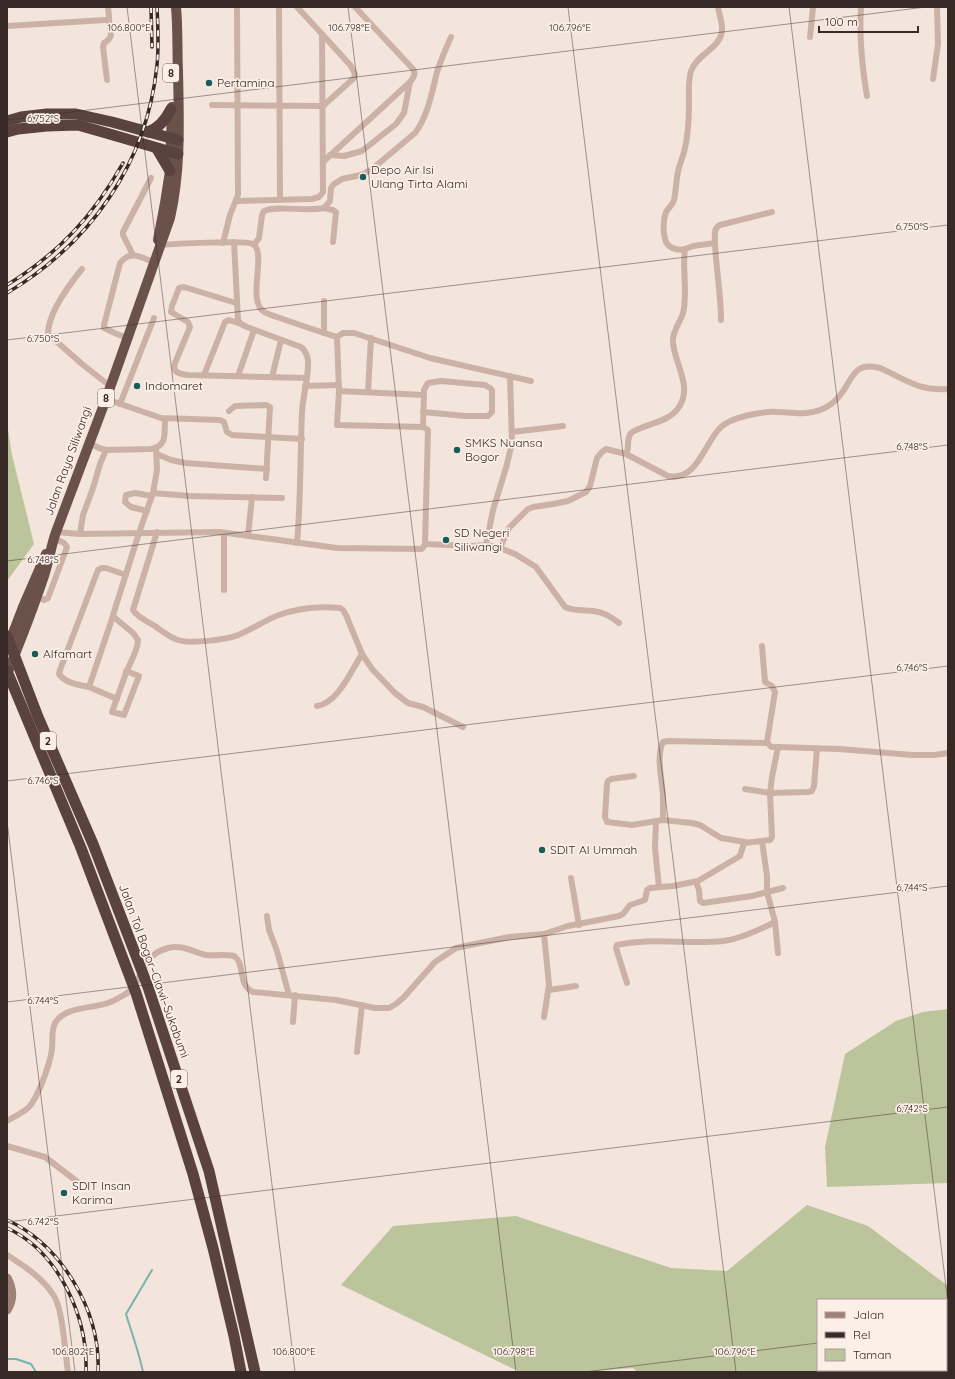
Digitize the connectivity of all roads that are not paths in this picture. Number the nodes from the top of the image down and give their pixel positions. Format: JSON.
{"nodes":[{"id":1,"x":108,"y":7,"type":"edge"},
{"id":2,"x":172,"y":7,"type":"edge"},
{"id":3,"x":176,"y":7,"type":"edge"},
{"id":4,"x":237,"y":7,"type":"edge"},
{"id":5,"x":279,"y":7,"type":"edge"},
{"id":6,"x":296,"y":7,"type":"edge"},
{"id":7,"x":355,"y":7,"type":"edge"},
{"id":8,"x":718,"y":7,"type":"edge"},
{"id":9,"x":813,"y":7,"type":"edge"},
{"id":10,"x":861,"y":7,"type":"edge"},
{"id":11,"x":937,"y":7,"type":"edge"},
{"id":12,"x":109,"y":19,"type":"junction"},
{"id":13,"x":7,"y":26,"type":"edge"},
{"id":14,"x":322,"y":34,"type":"junction"},
{"id":15,"x":451,"y":37,"type":"dead end"},
{"id":16,"x":810,"y":37,"type":"dead end"},
{"id":17,"x":933,"y":79,"type":"dead end"},
{"id":18,"x":107,"y":80,"type":"dead end"},
{"id":19,"x":410,"y":82,"type":"junction"},
{"id":20,"x":867,"y":96,"type":"dead end"},
{"id":21,"x":212,"y":105,"type":"dead end"},
{"id":22,"x":238,"y":106,"type":"junction"},
{"id":23,"x":279,"y":106,"type":"junction"},
{"id":24,"x":322,"y":106,"type":"junction"},
{"id":25,"x":171,"y":109,"type":"junction"},
{"id":26,"x":7,"y":121,"type":"edge"},
{"id":27,"x":7,"y":132,"type":"edge"},
{"id":28,"x":148,"y":132,"type":"junction"},
{"id":29,"x":175,"y":140,"type":"junction"},
{"id":30,"x":152,"y":147,"type":"junction"},
{"id":31,"x":174,"y":153,"type":"junction"},
{"id":32,"x":330,"y":155,"type":"junction"},
{"id":33,"x":323,"y":162,"type":"junction"},
{"id":34,"x":170,"y":171,"type":"junction"},
{"id":35,"x":151,"y":178,"type":"dead end"},
{"id":36,"x":318,"y":198,"type":"junction"},
{"id":37,"x":280,"y":200,"type":"junction"},
{"id":38,"x":236,"y":201,"type":"junction"},
{"id":39,"x":323,"y":209,"type":"junction"},
{"id":40,"x":772,"y":212,"type":"dead end"},
{"id":41,"x":234,"y":242,"type":"junction"},
{"id":42,"x":333,"y":242,"type":"dead end"},
{"id":43,"x":223,"y":243,"type":"junction"},
{"id":44,"x":715,"y":243,"type":"junction"},
{"id":45,"x":254,"y":245,"type":"junction"},
{"id":46,"x":158,"y":247,"type":"junction"},
{"id":47,"x":685,"y":249,"type":"junction"},
{"id":48,"x":133,"y":255,"type":"junction"},
{"id":49,"x":153,"y":262,"type":"junction"},
{"id":50,"x":82,"y":269,"type":"dead end"},
{"id":51,"x":324,"y":301,"type":"dead end"},
{"id":52,"x":236,"y":303,"type":"junction"},
{"id":53,"x":154,"y":318,"type":"dead end"},
{"id":54,"x":721,"y":320,"type":"dead end"},
{"id":55,"x":241,"y":324,"type":"junction"},
{"id":56,"x":254,"y":330,"type":"junction"},
{"id":57,"x":324,"y":333,"type":"junction"},
{"id":58,"x":338,"y":337,"type":"junction"},
{"id":59,"x":127,"y":338,"type":"junction"},
{"id":60,"x":371,"y":338,"type":"junction"},
{"id":61,"x":281,"y":340,"type":"junction"},
{"id":62,"x":204,"y":375,"type":"junction"},
{"id":63,"x":238,"y":376,"type":"junction"},
{"id":64,"x":510,"y":376,"type":"junction"},
{"id":65,"x":272,"y":377,"type":"junction"},
{"id":66,"x":307,"y":378,"type":"junction"},
{"id":67,"x":531,"y":381,"type":"dead end"},
{"id":68,"x":110,"y":386,"type":"junction"},
{"id":69,"x":305,"y":386,"type":"junction"},
{"id":70,"x":339,"y":388,"type":"junction"},
{"id":71,"x":948,"y":389,"type":"edge"},
{"id":72,"x":368,"y":392,"type":"junction"},
{"id":73,"x":424,"y":395,"type":"junction"},
{"id":74,"x":106,"y":399,"type":"junction"},
{"id":75,"x":120,"y":404,"type":"junction"},
{"id":76,"x":229,"y":410,"type":"dead end"},
{"id":77,"x":423,"y":412,"type":"junction"},
{"id":78,"x":166,"y":419,"type":"junction"},
{"id":79,"x":564,"y":426,"type":"dead end"},
{"id":80,"x":423,"y":427,"type":"junction"},
{"id":81,"x":512,"y":432,"type":"junction"},
{"id":82,"x":268,"y":437,"type":"junction"},
{"id":83,"x":302,"y":439,"type":"junction"},
{"id":84,"x":89,"y":443,"type":"junction"},
{"id":85,"x":106,"y":450,"type":"junction"},
{"id":86,"x":156,"y":451,"type":"junction"},
{"id":87,"x":626,"y":454,"type":"junction"},
{"id":88,"x":267,"y":468,"type":"junction"},
{"id":89,"x":266,"y":478,"type":"dead end"},
{"id":90,"x":152,"y":495,"type":"junction"},
{"id":91,"x":252,"y":497,"type":"junction"},
{"id":92,"x":282,"y":498,"type":"dead end"},
{"id":93,"x":147,"y":511,"type":"junction"},
{"id":94,"x":157,"y":532,"type":"junction"},
{"id":95,"x":139,"y":533,"type":"junction"},
{"id":96,"x":224,"y":533,"type":"junction"},
{"id":97,"x":80,"y":534,"type":"junction"},
{"id":98,"x":248,"y":536,"type":"junction"},
{"id":99,"x":54,"y":538,"type":"junction"},
{"id":100,"x":297,"y":543,"type":"junction"},
{"id":101,"x":425,"y":544,"type":"junction"},
{"id":102,"x":486,"y":545,"type":"junction"},
{"id":103,"x":500,"y":548,"type":"junction"},
{"id":104,"x":126,"y":575,"type":"junction"},
{"id":105,"x":224,"y":590,"type":"dead end"},
{"id":106,"x":37,"y":597,"type":"junction"},
{"id":107,"x":27,"y":608,"type":"junction"},
{"id":108,"x":114,"y":616,"type":"junction"},
{"id":109,"x":619,"y":623,"type":"dead end"},
{"id":110,"x":7,"y":636,"type":"edge"},
{"id":111,"x":762,"y":646,"type":"dead end"},
{"id":112,"x":7,"y":648,"type":"edge"},
{"id":113,"x":362,"y":654,"type":"junction"},
{"id":114,"x":126,"y":671,"type":"junction"},
{"id":115,"x":7,"y":673,"type":"edge"},
{"id":116,"x":89,"y":687,"type":"junction"},
{"id":117,"x":117,"y":699,"type":"junction"},
{"id":118,"x":317,"y":706,"type":"dead end"},
{"id":119,"x":124,"y":715,"type":"junction"},
{"id":120,"x":130,"y":718,"type":"dead end"},
{"id":121,"x":463,"y":727,"type":"dead end"},
{"id":122,"x":767,"y":743,"type":"junction"},
{"id":123,"x":778,"y":747,"type":"junction"},
{"id":124,"x":817,"y":748,"type":"junction"},
{"id":125,"x":948,"y":752,"type":"edge"},
{"id":126,"x":634,"y":776,"type":"dead end"},
{"id":127,"x":745,"y":789,"type":"dead end"},
{"id":128,"x":770,"y":793,"type":"junction"},
{"id":129,"x":659,"y":821,"type":"junction"},
{"id":130,"x":762,"y":841,"type":"junction"},
{"id":131,"x":745,"y":842,"type":"junction"},
{"id":132,"x":571,"y":878,"type":"dead end"},
{"id":133,"x":696,"y":882,"type":"junction"},
{"id":134,"x":659,"y":887,"type":"junction"},
{"id":135,"x":783,"y":888,"type":"dead end"},
{"id":136,"x":768,"y":892,"type":"junction"},
{"id":137,"x":267,"y":916,"type":"dead end"},
{"id":138,"x":775,"y":922,"type":"junction"},
{"id":139,"x":579,"y":925,"type":"junction"},
{"id":140,"x":544,"y":934,"type":"junction"},
{"id":141,"x":778,"y":953,"type":"dead end"},
{"id":142,"x":627,"y":983,"type":"dead end"},
{"id":143,"x":576,"y":986,"type":"dead end"},
{"id":144,"x":549,"y":990,"type":"junction"},
{"id":145,"x":292,"y":995,"type":"junction"},
{"id":146,"x":362,"y":1005,"type":"junction"},
{"id":147,"x":544,"y":1017,"type":"dead end"},
{"id":148,"x":293,"y":1022,"type":"dead end"},
{"id":149,"x":357,"y":1052,"type":"dead end"},
{"id":150,"x":7,"y":1121,"type":"edge"},
{"id":151,"x":7,"y":1146,"type":"edge"},
{"id":152,"x":79,"y":1182,"type":"dead end"},
{"id":153,"x":7,"y":1255,"type":"edge"},
{"id":154,"x":7,"y":1278,"type":"edge"},
{"id":155,"x":7,"y":1310,"type":"edge"},
{"id":156,"x":68,"y":1372,"type":"edge"},
{"id":157,"x":241,"y":1372,"type":"edge"},
{"id":158,"x":255,"y":1372,"type":"edge"}],
"edges":[{"from":1,"to":12,"type":"street"},
{"from":2,"to":25,"type":"highway","name":"Jalan Raya Siliwangi","number":"8"},
{"from":3,"to":29,"type":"highway","name":"Jalan Raya Siliwangi","number":"8"},
{"from":4,"to":22,"type":"street"},
{"from":5,"to":23,"type":"street"},
{"from":6,"to":14,"type":"street"},
{"from":7,"to":19,"type":"street"},
{"from":8,"to":47,"type":"street"},
{"from":9,"to":16,"type":"street"},
{"from":10,"to":20,"type":"street"},
{"from":11,"to":17,"type":"street"},
{"from":12,"to":13,"type":"street"},
{"from":12,"to":18,"type":"street"},
{"from":14,"to":24,"type":"street"},
{"from":14,"to":24,"type":"street"},
{"from":15,"to":39,"type":"street"},
{"from":19,"to":32,"type":"street"},
{"from":19,"to":32,"type":"street"},
{"from":21,"to":22,"type":"street"},
{"from":22,"to":23,"type":"street"},
{"from":22,"to":38,"type":"street"},
{"from":23,"to":24,"type":"street"},
{"from":23,"to":37,"type":"street"},
{"from":24,"to":33,"type":"street"},
{"from":25,"to":28,"type":"highway"},
{"from":25,"to":29,"type":"highway","name":"Jalan Raya Siliwangi","number":"8"},
{"from":26,"to":28,"type":"highway"},
{"from":27,"to":30,"type":"highway"},
{"from":28,"to":29,"type":"highway"},
{"from":29,"to":31,"type":"highway","name":"Jalan Raya Siliwangi","number":"8"},
{"from":30,"to":31,"type":"highway"},
{"from":30,"to":34,"type":"highway"},
{"from":31,"to":34,"type":"highway","name":"Jalan Raya Siliwangi","number":"8"},
{"from":31,"to":46,"type":"highway","name":"Jalan Raya Siliwangi","number":"8"},
{"from":32,"to":33,"type":"street"},
{"from":33,"to":36,"type":"street"},
{"from":34,"to":46,"type":"highway","name":"Jalan Raya Siliwangi","number":"8"},
{"from":35,"to":48,"type":"street"},
{"from":36,"to":37,"type":"street"},
{"from":36,"to":39,"type":"street"},
{"from":37,"to":38,"type":"street"},
{"from":38,"to":43,"type":"street"},
{"from":39,"to":42,"type":"street"},
{"from":39,"to":45,"type":"street"},
{"from":40,"to":44,"type":"street"},
{"from":41,"to":43,"type":"street"},
{"from":41,"to":45,"type":"street"},
{"from":41,"to":52,"type":"street"},
{"from":43,"to":46,"type":"street"},
{"from":44,"to":47,"type":"street"},
{"from":44,"to":54,"type":"street"},
{"from":45,"to":57,"type":"street"},
{"from":46,"to":49,"type":"highway","name":"Jalan Raya Siliwangi","number":"8"},
{"from":47,"to":87,"type":"street"},
{"from":48,"to":49,"type":"street"},
{"from":48,"to":59,"type":"street"},
{"from":49,"to":59,"type":"highway","name":"Jalan Raya Siliwangi","number":"8"},
{"from":50,"to":68,"type":"street"},
{"from":51,"to":57,"type":"street"},
{"from":52,"to":55,"type":"street"},
{"from":52,"to":62,"type":"street"},
{"from":53,"to":75,"type":"street"},
{"from":55,"to":56,"type":"street"},
{"from":55,"to":62,"type":"street"},
{"from":56,"to":61,"type":"street"},
{"from":56,"to":63,"type":"street"},
{"from":57,"to":58,"type":"street"},
{"from":58,"to":60,"type":"street"},
{"from":58,"to":70,"type":"street"},
{"from":59,"to":68,"type":"highway","name":"Jalan Raya Siliwangi","number":"8"},
{"from":60,"to":64,"type":"street"},
{"from":60,"to":72,"type":"street"},
{"from":61,"to":65,"type":"street"},
{"from":61,"to":66,"type":"street"},
{"from":62,"to":63,"type":"street"},
{"from":63,"to":65,"type":"street"},
{"from":64,"to":67,"type":"street"},
{"from":64,"to":81,"type":"street"},
{"from":65,"to":66,"type":"street"},
{"from":66,"to":69,"type":"street"},
{"from":68,"to":74,"type":"highway","name":"Jalan Raya Siliwangi","number":"8"},
{"from":69,"to":70,"type":"street"},
{"from":69,"to":83,"type":"street"},
{"from":70,"to":72,"type":"street"},
{"from":70,"to":80,"type":"street"},
{"from":71,"to":87,"type":"street"},
{"from":72,"to":73,"type":"street"},
{"from":73,"to":77,"type":"street"},
{"from":73,"to":77,"type":"street"},
{"from":74,"to":75,"type":"street"},
{"from":74,"to":84,"type":"highway","name":"Jalan Raya Siliwangi","number":"8"},
{"from":75,"to":78,"type":"street"},
{"from":76,"to":82,"type":"street"},
{"from":77,"to":80,"type":"street"},
{"from":78,"to":82,"type":"street"},
{"from":78,"to":86,"type":"street"},
{"from":79,"to":81,"type":"street"},
{"from":80,"to":101,"type":"street"},
{"from":81,"to":102,"type":"street"},
{"from":82,"to":83,"type":"street"},
{"from":82,"to":88,"type":"street"},
{"from":83,"to":100,"type":"street"},
{"from":84,"to":85,"type":"street"},
{"from":84,"to":99,"type":"highway","name":"Jalan Raya Siliwangi","number":"8"},
{"from":85,"to":86,"type":"street"},
{"from":85,"to":97,"type":"street"},
{"from":86,"to":88,"type":"street"},
{"from":86,"to":90,"type":"street"},
{"from":87,"to":103,"type":"street"},
{"from":88,"to":89,"type":"street"},
{"from":90,"to":91,"type":"street"},
{"from":90,"to":93,"type":"street"},
{"from":90,"to":93,"type":"street"},
{"from":91,"to":92,"type":"street"},
{"from":91,"to":98,"type":"street"},
{"from":93,"to":95,"type":"street"},
{"from":94,"to":95,"type":"street"},
{"from":94,"to":96,"type":"street"},
{"from":94,"to":113,"type":"street"},
{"from":95,"to":97,"type":"street"},
{"from":95,"to":104,"type":"street"},
{"from":96,"to":98,"type":"street"},
{"from":96,"to":105,"type":"street"},
{"from":97,"to":99,"type":"street"},
{"from":98,"to":100,"type":"street"},
{"from":99,"to":106,"type":"highway","name":"Jalan Raya Siliwangi","number":"8"},
{"from":99,"to":106,"type":"street"},
{"from":99,"to":107,"type":"highway","name":"Jalan Raya Siliwangi","number":"8"},
{"from":100,"to":101,"type":"street"},
{"from":101,"to":102,"type":"street"},
{"from":102,"to":103,"type":"street"},
{"from":103,"to":109,"type":"street"},
{"from":104,"to":108,"type":"street"},
{"from":104,"to":116,"type":"street"},
{"from":106,"to":107,"type":"highway","name":"Jalan Raya Siliwangi","number":"8"},
{"from":107,"to":112,"type":"highway","name":"Jalan Raya Siliwangi","number":"8"},
{"from":107,"to":115,"type":"highway","name":"Jalan Raya Siliwangi","number":"8"},
{"from":108,"to":114,"type":"street"},
{"from":108,"to":116,"type":"street"},
{"from":110,"to":158,"type":"highway","name":"Jalan Tol Bogor–Ciawi–Sukabumi","number":"2"},
{"from":111,"to":122,"type":"street"},
{"from":113,"to":118,"type":"street"},
{"from":113,"to":121,"type":"street"},
{"from":114,"to":117,"type":"street"},
{"from":114,"to":119,"type":"street"},
{"from":115,"to":157,"type":"highway","name":"Jalan Tol Bogor–Ciawi–Sukabumi","number":"2"},
{"from":116,"to":117,"type":"street"},
{"from":117,"to":119,"type":"street"},
{"from":119,"to":120,"type":"street"},
{"from":122,"to":123,"type":"street"},
{"from":122,"to":129,"type":"street"},
{"from":123,"to":124,"type":"street"},
{"from":123,"to":128,"type":"street"},
{"from":124,"to":125,"type":"street"},
{"from":124,"to":128,"type":"street"},
{"from":126,"to":129,"type":"street"},
{"from":127,"to":128,"type":"street"},
{"from":128,"to":130,"type":"street"},
{"from":129,"to":131,"type":"street"},
{"from":129,"to":134,"type":"street"},
{"from":130,"to":131,"type":"street"},
{"from":130,"to":136,"type":"street"},
{"from":131,"to":133,"type":"street"},
{"from":132,"to":139,"type":"street"},
{"from":133,"to":134,"type":"street"},
{"from":133,"to":136,"type":"street"},
{"from":134,"to":139,"type":"street"},
{"from":135,"to":136,"type":"street"},
{"from":136,"to":138,"type":"street"},
{"from":137,"to":145,"type":"street"},
{"from":138,"to":141,"type":"street"},
{"from":138,"to":142,"type":"street"},
{"from":139,"to":140,"type":"street"},
{"from":140,"to":144,"type":"street"},
{"from":140,"to":146,"type":"street"},
{"from":143,"to":144,"type":"street"},
{"from":144,"to":147,"type":"street"},
{"from":145,"to":146,"type":"street"},
{"from":145,"to":148,"type":"street"},
{"from":145,"to":150,"type":"street"},
{"from":146,"to":149,"type":"street"},
{"from":151,"to":152,"type":"street"},
{"from":153,"to":156,"type":"street"},
{"from":154,"to":155,"type":"main road"}]}
